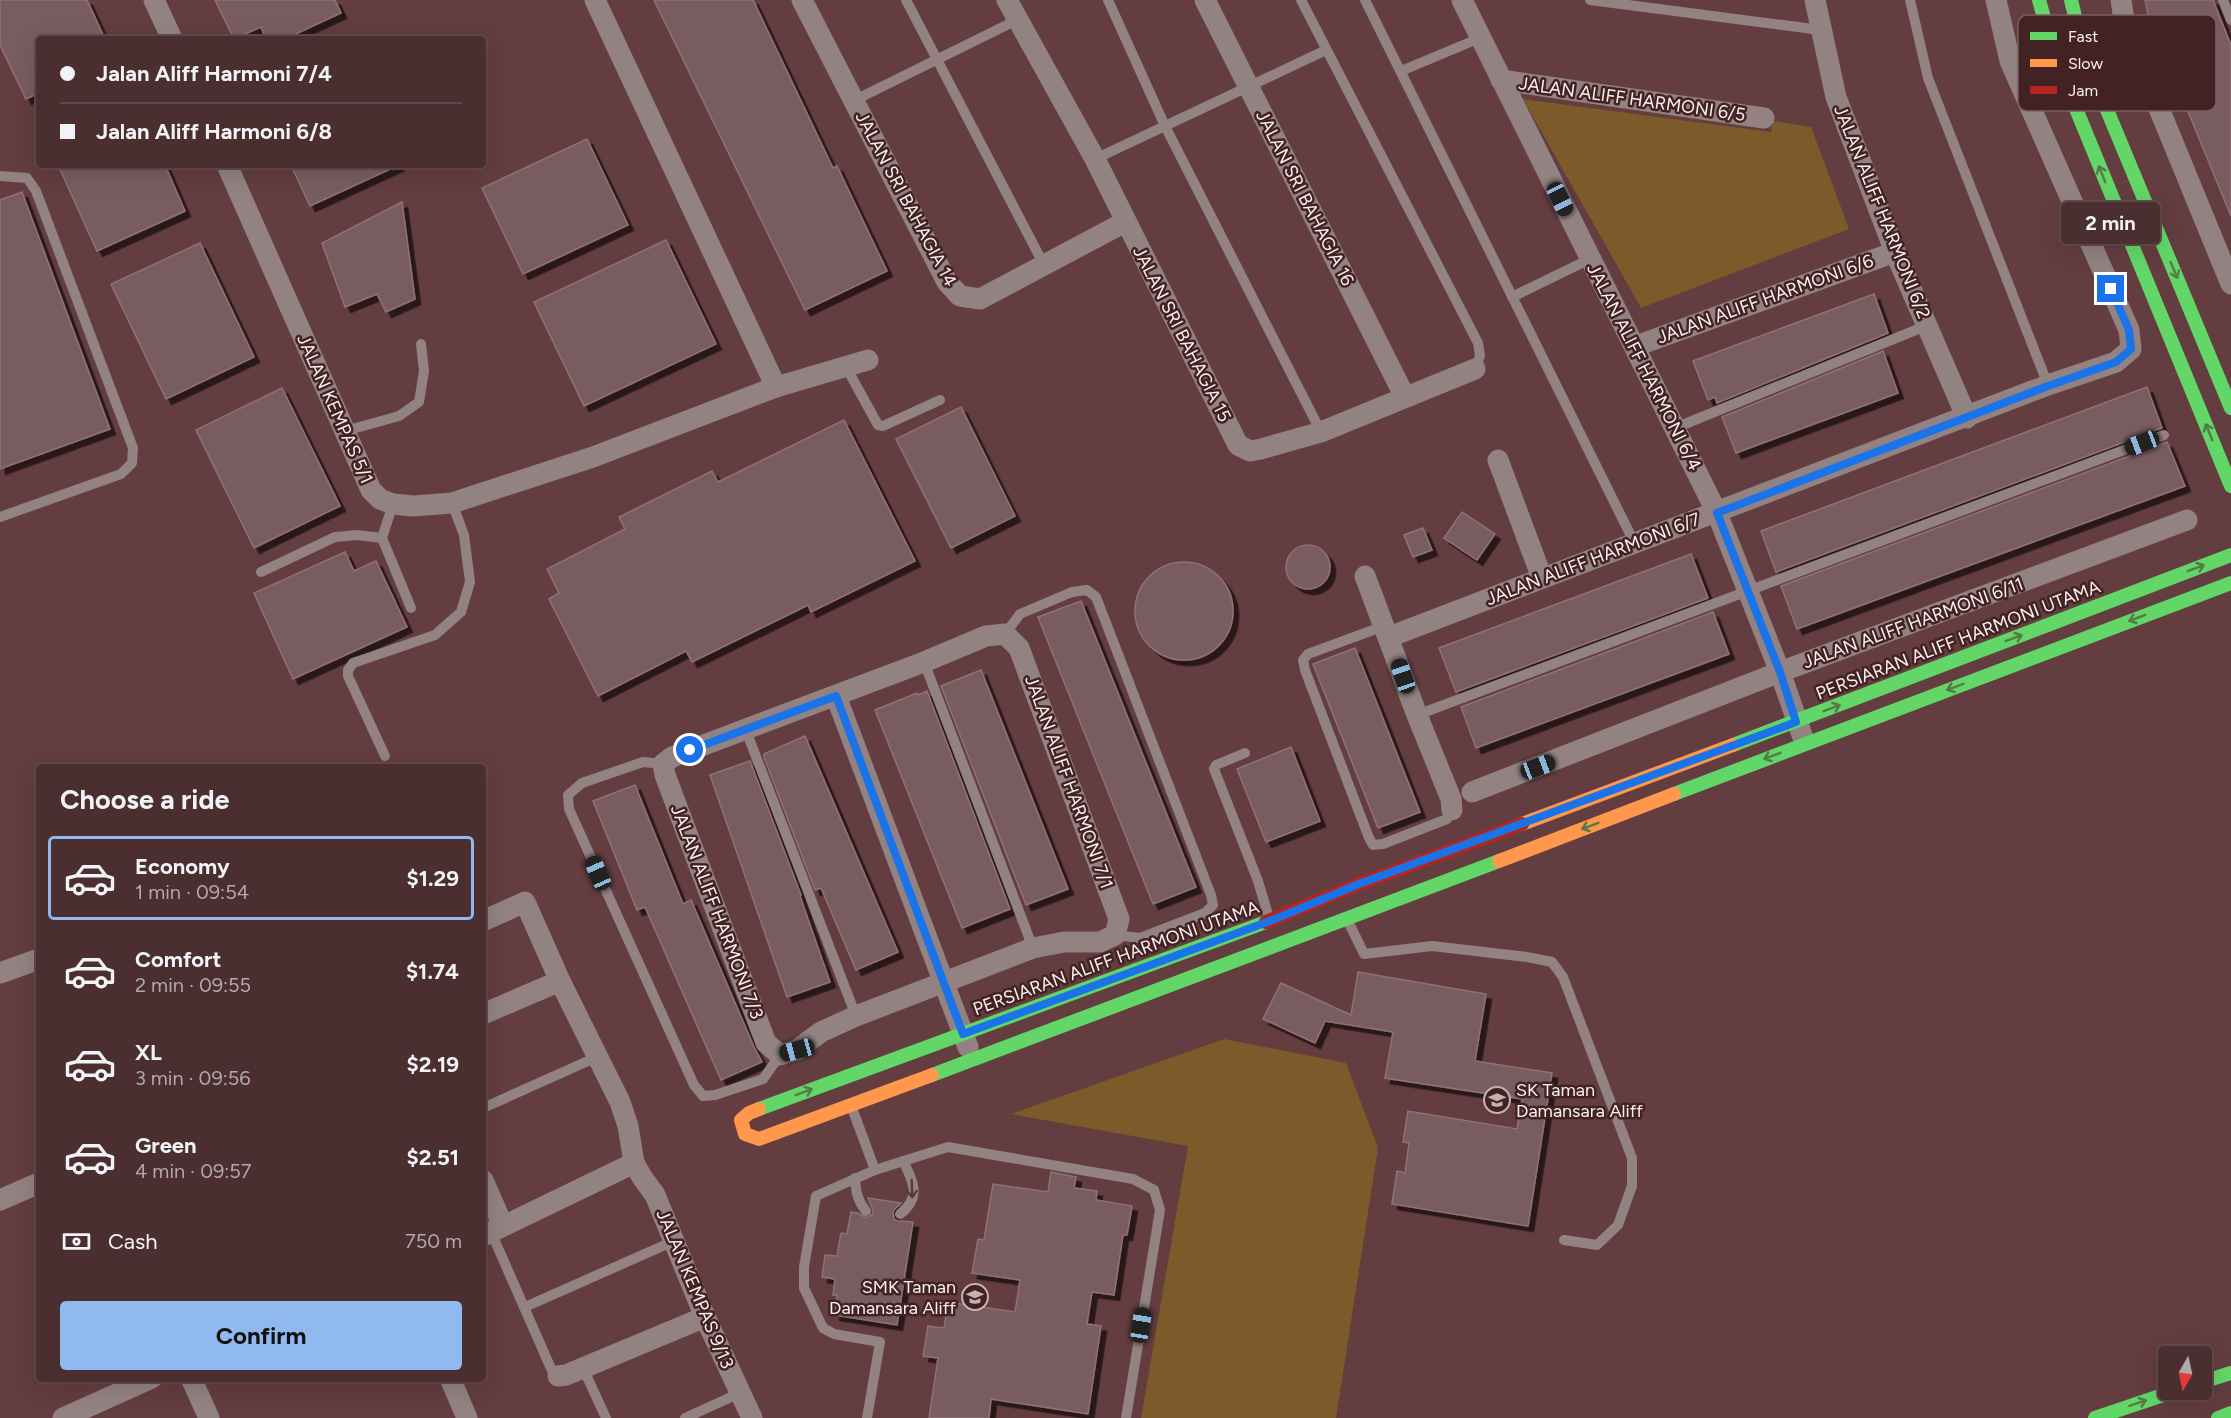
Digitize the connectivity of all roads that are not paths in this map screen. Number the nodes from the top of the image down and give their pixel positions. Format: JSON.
{"nodes":[{"id":1,"x":154,"y":0,"type":"edge"},
{"id":2,"x":595,"y":0,"type":"edge"},
{"id":3,"x":802,"y":0,"type":"edge"},
{"id":4,"x":906,"y":0,"type":"edge"},
{"id":5,"x":1007,"y":0,"type":"edge"},
{"id":6,"x":1108,"y":0,"type":"edge"},
{"id":7,"x":1205,"y":0,"type":"edge"},
{"id":8,"x":1301,"y":0,"type":"edge"},
{"id":9,"x":1365,"y":0,"type":"edge"},
{"id":10,"x":1462,"y":0,"type":"edge"},
{"id":11,"x":1590,"y":0,"type":"edge"},
{"id":12,"x":1815,"y":0,"type":"edge"},
{"id":13,"x":1910,"y":0,"type":"edge"},
{"id":14,"x":1996,"y":0,"type":"edge"},
{"id":15,"x":2039,"y":0,"type":"edge"},
{"id":16,"x":2121,"y":0,"type":"edge"},
{"id":17,"x":2223,"y":0,"type":"edge"},
{"id":18,"x":2043,"y":15,"type":"edge"},
{"id":19,"x":2123,"y":15,"type":"edge"},
{"id":20,"x":1017,"y":20,"type":"junction"},
{"id":21,"x":2231,"y":20,"type":"edge"},
{"id":22,"x":1821,"y":30,"type":"junction"},
{"id":23,"x":171,"y":36,"type":"edge"},
{"id":24,"x":1480,"y":38,"type":"junction"},
{"id":25,"x":1326,"y":50,"type":"junction"},
{"id":26,"x":937,"y":60,"type":"junction"},
{"id":27,"x":1401,"y":71,"type":"junction"},
{"id":28,"x":2018,"y":79,"type":"edge"},
{"id":29,"x":1501,"y":80,"type":"junction"},
{"id":30,"x":1249,"y":87,"type":"junction"},
{"id":31,"x":853,"y":101,"type":"junction"},
{"id":32,"x":2032,"y":111,"type":"edge"},
{"id":33,"x":2077,"y":111,"type":"edge"},
{"id":34,"x":2107,"y":111,"type":"edge"},
{"id":35,"x":2161,"y":111,"type":"edge"},
{"id":36,"x":1764,"y":118,"type":"dead end"},
{"id":37,"x":1165,"y":126,"type":"junction"},
{"id":38,"x":1095,"y":159,"type":"junction"},
{"id":39,"x":228,"y":168,"type":"edge"},
{"id":40,"x":0,"y":176,"type":"edge"},
{"id":41,"x":1125,"y":222,"type":"junction"},
{"id":42,"x":1895,"y":252,"type":"junction"},
{"id":43,"x":1590,"y":259,"type":"junction"},
{"id":44,"x":1044,"y":265,"type":"junction"},
{"id":45,"x":2229,"y":273,"type":"edge"},
{"id":46,"x":1512,"y":297,"type":"junction"},
{"id":47,"x":1928,"y":325,"type":"junction"},
{"id":48,"x":421,"y":344,"type":"dead end"},
{"id":49,"x":1636,"y":346,"type":"junction"},
{"id":50,"x":868,"y":360,"type":"dead end"},
{"id":51,"x":846,"y":367,"type":"junction"},
{"id":52,"x":1474,"y":369,"type":"joint"},
{"id":53,"x":2048,"y":386,"type":"junction"},
{"id":54,"x":776,"y":387,"type":"junction"},
{"id":55,"x":1405,"y":397,"type":"junction"},
{"id":56,"x":940,"y":400,"type":"dead end"},
{"id":57,"x":2231,"y":408,"type":"edge"},
{"id":58,"x":1967,"y":418,"type":"junction"},
{"id":59,"x":1676,"y":428,"type":"junction"},
{"id":60,"x":345,"y":431,"type":"junction"},
{"id":61,"x":1321,"y":432,"type":"junction"},
{"id":62,"x":2164,"y":435,"type":"dead end"},
{"id":63,"x":1498,"y":460,"type":"dead end"},
{"id":64,"x":2231,"y":486,"type":"edge"},
{"id":65,"x":452,"y":503,"type":"junction"},
{"id":66,"x":393,"y":504,"type":"junction"},
{"id":67,"x":1717,"y":513,"type":"junction"},
{"id":68,"x":0,"y":517,"type":"edge"},
{"id":69,"x":2187,"y":520,"type":"dead end"},
{"id":70,"x":382,"y":538,"type":"junction"},
{"id":71,"x":1635,"y":544,"type":"junction"},
{"id":72,"x":2231,"y":555,"type":"edge"},
{"id":73,"x":261,"y":572,"type":"dead end"},
{"id":74,"x":1365,"y":576,"type":"dead end"},
{"id":75,"x":1542,"y":578,"type":"junction"},
{"id":76,"x":2231,"y":583,"type":"edge"},
{"id":77,"x":2214,"y":590,"type":"junction"},
{"id":78,"x":2231,"y":590,"type":"edge"},
{"id":79,"x":1749,"y":591,"type":"junction"},
{"id":80,"x":411,"y":608,"type":"dead end"},
{"id":81,"x":1386,"y":632,"type":"junction"},
{"id":82,"x":1005,"y":634,"type":"junction"},
{"id":83,"x":924,"y":662,"type":"junction"},
{"id":84,"x":1780,"y":672,"type":"junction"},
{"id":85,"x":836,"y":696,"type":"junction"},
{"id":86,"x":1417,"y":715,"type":"junction"},
{"id":87,"x":1796,"y":722,"type":"junction"},
{"id":88,"x":745,"y":728,"type":"junction"},
{"id":89,"x":1806,"y":744,"type":"junction"},
{"id":90,"x":1245,"y":753,"type":"dead end"},
{"id":91,"x":385,"y":756,"type":"dead end"},
{"id":92,"x":663,"y":764,"type":"junction"},
{"id":93,"x":1472,"y":792,"type":"dead end"},
{"id":94,"x":1452,"y":810,"type":"joint"},
{"id":95,"x":1347,"y":918,"type":"junction"},
{"id":96,"x":486,"y":920,"type":"edge"},
{"id":97,"x":1270,"y":921,"type":"junction"},
{"id":98,"x":1115,"y":935,"type":"junction"},
{"id":99,"x":1033,"y":948,"type":"junction"},
{"id":100,"x":36,"y":960,"type":"edge"},
{"id":101,"x":0,"y":973,"type":"edge"},
{"id":102,"x":560,"y":981,"type":"junction"},
{"id":103,"x":944,"y":982,"type":"junction"},
{"id":104,"x":486,"y":1013,"type":"edge"},
{"id":105,"x":856,"y":1016,"type":"junction"},
{"id":106,"x":963,"y":1034,"type":"junction"},
{"id":107,"x":780,"y":1055,"type":"junction"},
{"id":108,"x":597,"y":1057,"type":"junction"},
{"id":109,"x":972,"y":1059,"type":"junction"},
{"id":110,"x":851,"y":1106,"type":"junction"},
{"id":111,"x":486,"y":1107,"type":"edge"},
{"id":112,"x":903,"y":1161,"type":"junction"},
{"id":113,"x":634,"y":1163,"type":"junction"},
{"id":114,"x":875,"y":1170,"type":"junction"},
{"id":115,"x":855,"y":1178,"type":"junction"},
{"id":116,"x":36,"y":1184,"type":"edge"},
{"id":117,"x":486,"y":1197,"type":"edge"},
{"id":118,"x":0,"y":1200,"type":"edge"},
{"id":119,"x":866,"y":1210,"type":"dead end"},
{"id":120,"x":900,"y":1214,"type":"dead end"},
{"id":121,"x":492,"y":1231,"type":"edge"},
{"id":122,"x":1564,"y":1240,"type":"dead end"},
{"id":123,"x":674,"y":1241,"type":"junction"},
{"id":124,"x":525,"y":1307,"type":"junction"},
{"id":125,"x":705,"y":1317,"type":"junction"},
{"id":126,"x":583,"y":1368,"type":"junction"},
{"id":127,"x":2231,"y":1373,"type":"edge"},
{"id":128,"x":558,"y":1377,"type":"joint"},
{"id":129,"x":2212,"y":1379,"type":"edge"},
{"id":130,"x":144,"y":1382,"type":"edge"},
{"id":131,"x":193,"y":1382,"type":"edge"},
{"id":132,"x":452,"y":1382,"type":"edge"},
{"id":133,"x":740,"y":1393,"type":"junction"},
{"id":134,"x":2158,"y":1397,"type":"edge"},
{"id":135,"x":2231,"y":1413,"type":"edge"},
{"id":136,"x":63,"y":1418,"type":"edge"},
{"id":137,"x":209,"y":1418,"type":"edge"},
{"id":138,"x":467,"y":1418,"type":"edge"},
{"id":139,"x":606,"y":1418,"type":"edge"},
{"id":140,"x":685,"y":1418,"type":"edge"},
{"id":141,"x":752,"y":1418,"type":"edge"},
{"id":142,"x":867,"y":1418,"type":"edge"},
{"id":143,"x":1126,"y":1418,"type":"edge"},
{"id":144,"x":2096,"y":1418,"type":"edge"},
{"id":145,"x":2218,"y":1418,"type":"edge"}],
"edges":[{"from":1,"to":23,"type":"street"},
{"from":2,"to":54,"type":"street"},
{"from":3,"to":31,"type":"street","name":"JALAN SRI BAHAGIA 14"},
{"from":4,"to":26,"type":"lane"},
{"from":5,"to":20,"type":"street","name":"JALAN SRI BAHAGIA 15"},
{"from":6,"to":37,"type":"lane"},
{"from":7,"to":30,"type":"street","name":"JALAN SRI BAHAGIA 16"},
{"from":8,"to":25,"type":"lane"},
{"from":9,"to":27,"type":"lane"},
{"from":10,"to":24,"type":"street","name":"JALAN ALIFF HARMONI 6/4"},
{"from":11,"to":22,"type":"lane"},
{"from":12,"to":22,"type":"street","name":"JALAN ALIFF HARMONI 6/2"},
{"from":13,"to":53,"type":"lane"},
{"from":14,"to":28,"type":"street","name":"JALAN ALIFF HARMONI 6/7"},
{"from":18,"to":15,"type":"main road","one_way":true},
{"from":16,"to":19,"type":"street"},
{"from":17,"to":21,"type":"lane"},
{"from":20,"to":26,"type":"lane"},
{"from":20,"to":38,"type":"street","name":"JALAN SRI BAHAGIA 15"},
{"from":22,"to":42,"type":"street","name":"JALAN ALIFF HARMONI 6/2"},
{"from":24,"to":27,"type":"lane"},
{"from":24,"to":29,"type":"street","name":"JALAN ALIFF HARMONI 6/4"},
{"from":25,"to":30,"type":"lane"},
{"from":25,"to":52,"type":"lane"},
{"from":26,"to":31,"type":"lane"},
{"from":26,"to":44,"type":"lane"},
{"from":27,"to":46,"type":"lane"},
{"from":29,"to":36,"type":"street","name":"JALAN ALIFF HARMONI 6/5"},
{"from":29,"to":43,"type":"street","name":"JALAN ALIFF HARMONI 6/4"},
{"from":30,"to":37,"type":"lane"},
{"from":30,"to":55,"type":"street","name":"JALAN SRI BAHAGIA 16"},
{"from":31,"to":44,"type":"street","name":"JALAN SRI BAHAGIA 14"},
{"from":32,"to":53,"type":"street","name":"JALAN ALIFF HARMONI 6/7"},
{"from":64,"to":33,"type":"main road","one_way":true},
{"from":34,"to":57,"type":"main road","one_way":true},
{"from":35,"to":45,"type":"street"},
{"from":37,"to":38,"type":"lane"},
{"from":37,"to":61,"type":"lane"},
{"from":38,"to":41,"type":"street","name":"JALAN SRI BAHAGIA 15"},
{"from":39,"to":60,"type":"street","name":"JALAN KEMPAS 5/1"},
{"from":40,"to":68,"type":"lane"},
{"from":41,"to":44,"type":"street","name":"JALAN SRI BAHAGIA 14"},
{"from":41,"to":61,"type":"street","name":"JALAN SRI BAHAGIA 15"},
{"from":42,"to":47,"type":"street","name":"JALAN ALIFF HARMONI 6/2"},
{"from":42,"to":49,"type":"street","name":"JALAN ALIFF HARMONI 6/6"},
{"from":43,"to":46,"type":"lane"},
{"from":43,"to":49,"type":"street","name":"JALAN ALIFF HARMONI 6/4"},
{"from":46,"to":71,"type":"lane"},
{"from":47,"to":58,"type":"street","name":"JALAN ALIFF HARMONI 6/2"},
{"from":47,"to":59,"type":"lane"},
{"from":48,"to":60,"type":"lane"},
{"from":49,"to":59,"type":"street","name":"JALAN ALIFF HARMONI 6/4"},
{"from":50,"to":51,"type":"street"},
{"from":51,"to":54,"type":"street"},
{"from":51,"to":56,"type":"lane"},
{"from":52,"to":55,"type":"street","name":"JALAN SRI BAHAGIA 15"},
{"from":53,"to":58,"type":"street","name":"JALAN ALIFF HARMONI 6/7"},
{"from":54,"to":65,"type":"street"},
{"from":55,"to":61,"type":"street","name":"JALAN SRI BAHAGIA 15"},
{"from":58,"to":67,"type":"street","name":"JALAN ALIFF HARMONI 6/7"},
{"from":59,"to":67,"type":"street","name":"JALAN ALIFF HARMONI 6/4"},
{"from":60,"to":66,"type":"street","name":"JALAN KEMPAS 5/1"},
{"from":62,"to":79,"type":"lane"},
{"from":63,"to":75,"type":"street"},
{"from":65,"to":66,"type":"street"},
{"from":65,"to":91,"type":"lane"},
{"from":66,"to":70,"type":"lane"},
{"from":67,"to":71,"type":"street","name":"JALAN ALIFF HARMONI 6/7"},
{"from":67,"to":79,"type":"street","name":"JALAN ALIFF HARMONI 6/4"},
{"from":69,"to":84,"type":"street","name":"JALAN ALIFF HARMONI 6/11"},
{"from":70,"to":73,"type":"lane"},
{"from":70,"to":80,"type":"lane"},
{"from":71,"to":75,"type":"street","name":"JALAN ALIFF HARMONI 6/7"},
{"from":87,"to":72,"type":"main road","name":"PERSIARAN ALIFF HARMONI UTAMA","one_way":true},
{"from":74,"to":81,"type":"street"},
{"from":75,"to":81,"type":"street","name":"JALAN ALIFF HARMONI 6/7"},
{"from":76,"to":77,"type":"main road","name":"PERSIARAN ALIFF HARMONI UTAMA"},
{"from":77,"to":78,"type":"main road"},
{"from":77,"to":89,"type":"main road","name":"PERSIARAN ALIFF HARMONI UTAMA","one_way":true},
{"from":79,"to":84,"type":"street","name":"JALAN ALIFF HARMONI 6/4"},
{"from":79,"to":86,"type":"lane"},
{"from":81,"to":86,"type":"street"},
{"from":81,"to":94,"type":"lane"},
{"from":82,"to":83,"type":"street"},
{"from":82,"to":98,"type":"street","name":"JALAN ALIFF HARMONI 7/1"},
{"from":82,"to":98,"type":"lane"},
{"from":83,"to":85,"type":"street"},
{"from":83,"to":99,"type":"lane"},
{"from":84,"to":87,"type":"street","name":"JALAN ALIFF HARMONI 6/4"},
{"from":84,"to":93,"type":"street","name":"JALAN ALIFF HARMONI 6/11"},
{"from":85,"to":88,"type":"street"},
{"from":85,"to":103,"type":"street"},
{"from":86,"to":94,"type":"street"},
{"from":87,"to":89,"type":"street","name":"JALAN ALIFF HARMONI 6/4"},
{"from":87,"to":97,"type":"main road","name":"PERSIARAN ALIFF HARMONI UTAMA"},
{"from":88,"to":92,"type":"street"},
{"from":88,"to":105,"type":"lane"},
{"from":89,"to":95,"type":"main road","name":"PERSIARAN ALIFF HARMONI UTAMA","one_way":true},
{"from":90,"to":97,"type":"lane"},
{"from":92,"to":107,"type":"street","name":"JALAN ALIFF HARMONI 7/3"},
{"from":92,"to":107,"type":"lane"},
{"from":95,"to":109,"type":"main road","name":"PERSIARAN ALIFF HARMONI UTAMA"},
{"from":95,"to":122,"type":"lane"},
{"from":96,"to":102,"type":"street"},
{"from":97,"to":106,"type":"main road","name":"PERSIARAN ALIFF HARMONI UTAMA"},
{"from":98,"to":99,"type":"street"},
{"from":99,"to":103,"type":"street"},
{"from":100,"to":101,"type":"street"},
{"from":102,"to":104,"type":"street"},
{"from":102,"to":108,"type":"street"},
{"from":103,"to":105,"type":"street"},
{"from":103,"to":106,"type":"street"},
{"from":105,"to":107,"type":"street"},
{"from":106,"to":109,"type":"street"},
{"from":110,"to":106,"type":"main road","name":"PERSIARAN ALIFF HARMONI UTAMA","one_way":true},
{"from":108,"to":111,"type":"lane"},
{"from":108,"to":113,"type":"street"},
{"from":109,"to":110,"type":"main road","name":"PERSIARAN ALIFF HARMONI UTAMA"},
{"from":110,"to":114,"type":"lane"},
{"from":112,"to":114,"type":"lane"},
{"from":112,"to":120,"type":"lane","one_way":true},
{"from":112,"to":143,"type":"lane"},
{"from":113,"to":121,"type":"street"},
{"from":113,"to":123,"type":"street","name":"JALAN KEMPAS 9/13"},
{"from":114,"to":115,"type":"lane"},
{"from":115,"to":119,"type":"lane"},
{"from":115,"to":142,"type":"lane"},
{"from":116,"to":118,"type":"street"},
{"from":117,"to":121,"type":"street"},
{"from":121,"to":124,"type":"lane"},
{"from":123,"to":124,"type":"lane"},
{"from":123,"to":125,"type":"street","name":"JALAN KEMPAS 9/13"},
{"from":124,"to":128,"type":"lane"},
{"from":125,"to":126,"type":"street"},
{"from":125,"to":133,"type":"street","name":"JALAN KEMPAS 9/13"},
{"from":126,"to":128,"type":"street"},
{"from":126,"to":139,"type":"lane"},
{"from":127,"to":129,"type":"main road"},
{"from":130,"to":136,"type":"street"},
{"from":131,"to":137,"type":"street"},
{"from":132,"to":138,"type":"street"},
{"from":133,"to":140,"type":"lane"},
{"from":133,"to":141,"type":"street","name":"JALAN KEMPAS 9/13"},
{"from":144,"to":134,"type":"main road","one_way":true},
{"from":135,"to":145,"type":"main road"}]}
